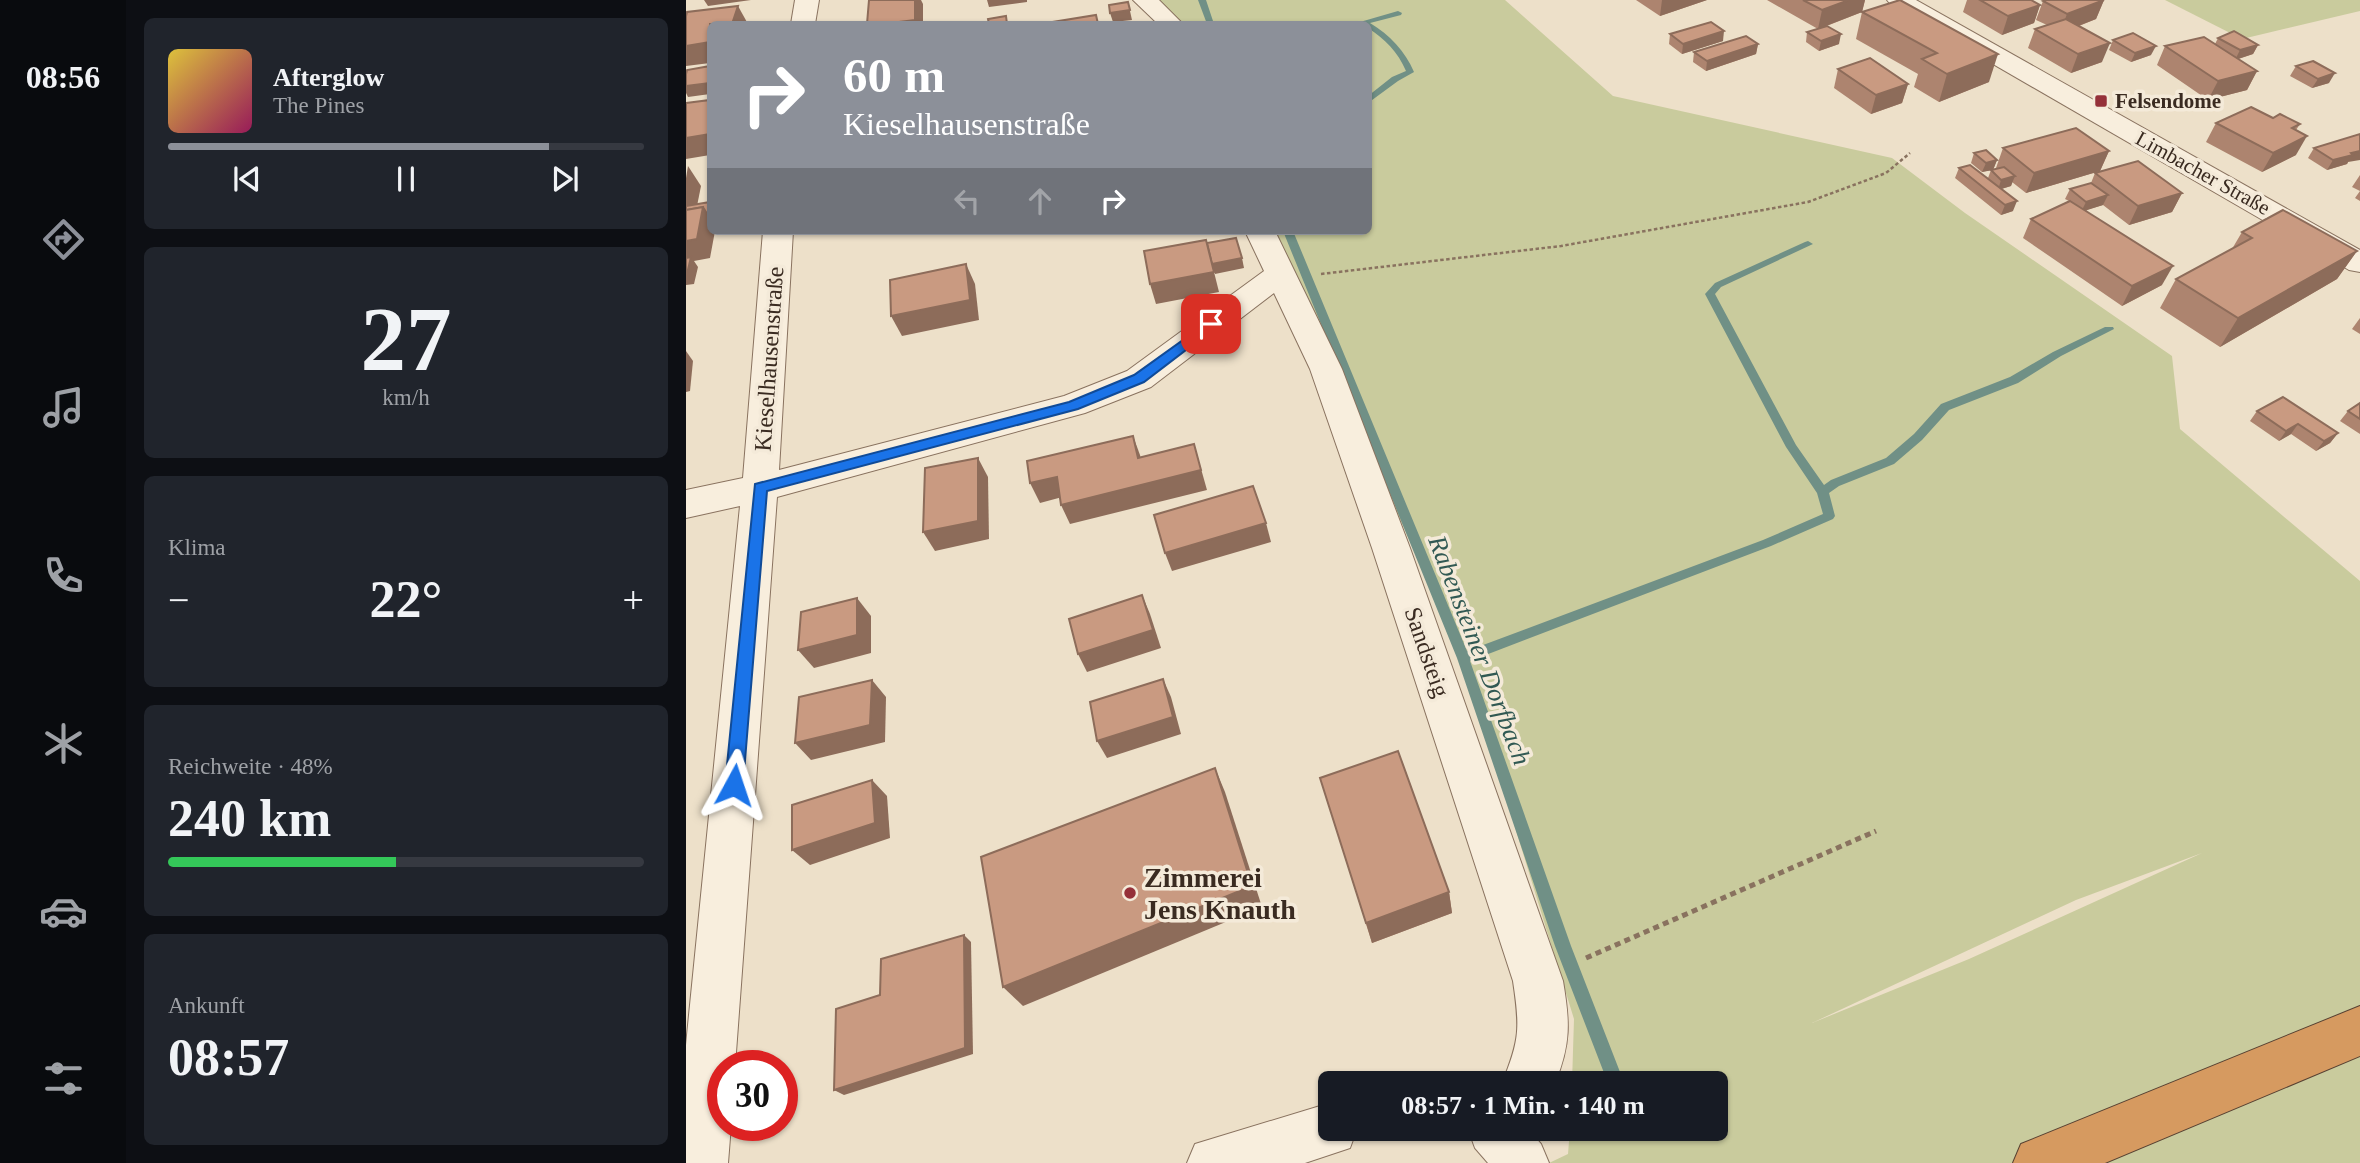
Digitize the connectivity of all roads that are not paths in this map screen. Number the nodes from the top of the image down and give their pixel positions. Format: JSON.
{"nodes":[{"id":1,"x":807,"y":0,"type":"edge"},
{"id":2,"x":1145,"y":0,"type":"edge"},
{"id":3,"x":1899,"y":0,"type":"edge"},
{"id":4,"x":804,"y":21,"type":"edge"},
{"id":5,"x":1168,"y":21,"type":"edge"},
{"id":6,"x":778,"y":235,"type":"edge"},
{"id":7,"x":1263,"y":235,"type":"edge"},
{"id":8,"x":2360,"y":262,"type":"edge"},
{"id":9,"x":1298,"y":275,"type":"junction"},
{"id":10,"x":760,"y":488,"type":"junction"},
{"id":11,"x":686,"y":504,"type":"edge"},
{"id":12,"x":2360,"y":1031,"type":"edge"},
{"id":13,"x":1534,"y":1071,"type":"edge"},
{"id":14,"x":1318,"y":1133,"type":"edge"},
{"id":15,"x":1505,"y":1141,"type":"edge"},
{"id":16,"x":701,"y":1163,"type":"edge"},
{"id":17,"x":1214,"y":1163,"type":"edge"},
{"id":18,"x":1522,"y":1163,"type":"edge"},
{"id":19,"x":2040,"y":1163,"type":"edge"}],
"edges":[{"from":1,"to":4,"type":"street"},
{"from":2,"to":5,"type":"street"},
{"from":3,"to":8,"type":"street","name":"Limbacher Straße"},
{"from":6,"to":10,"type":"street","name":"Kieselhausenstraße"},
{"from":7,"to":9,"type":"street","name":"Sandsteig"},
{"from":9,"to":10,"type":"street","name":"Kieselhausenstraße"},
{"from":9,"to":13,"type":"street","name":"Sandsteig"},
{"from":10,"to":11,"type":"street","name":"Kieselhausenstraße"},
{"from":10,"to":16,"type":"street","name":"Kieselhausenstraße"},
{"from":12,"to":19,"type":"highway"},
{"from":14,"to":17,"type":"street"},
{"from":15,"to":18,"type":"street"}]}
